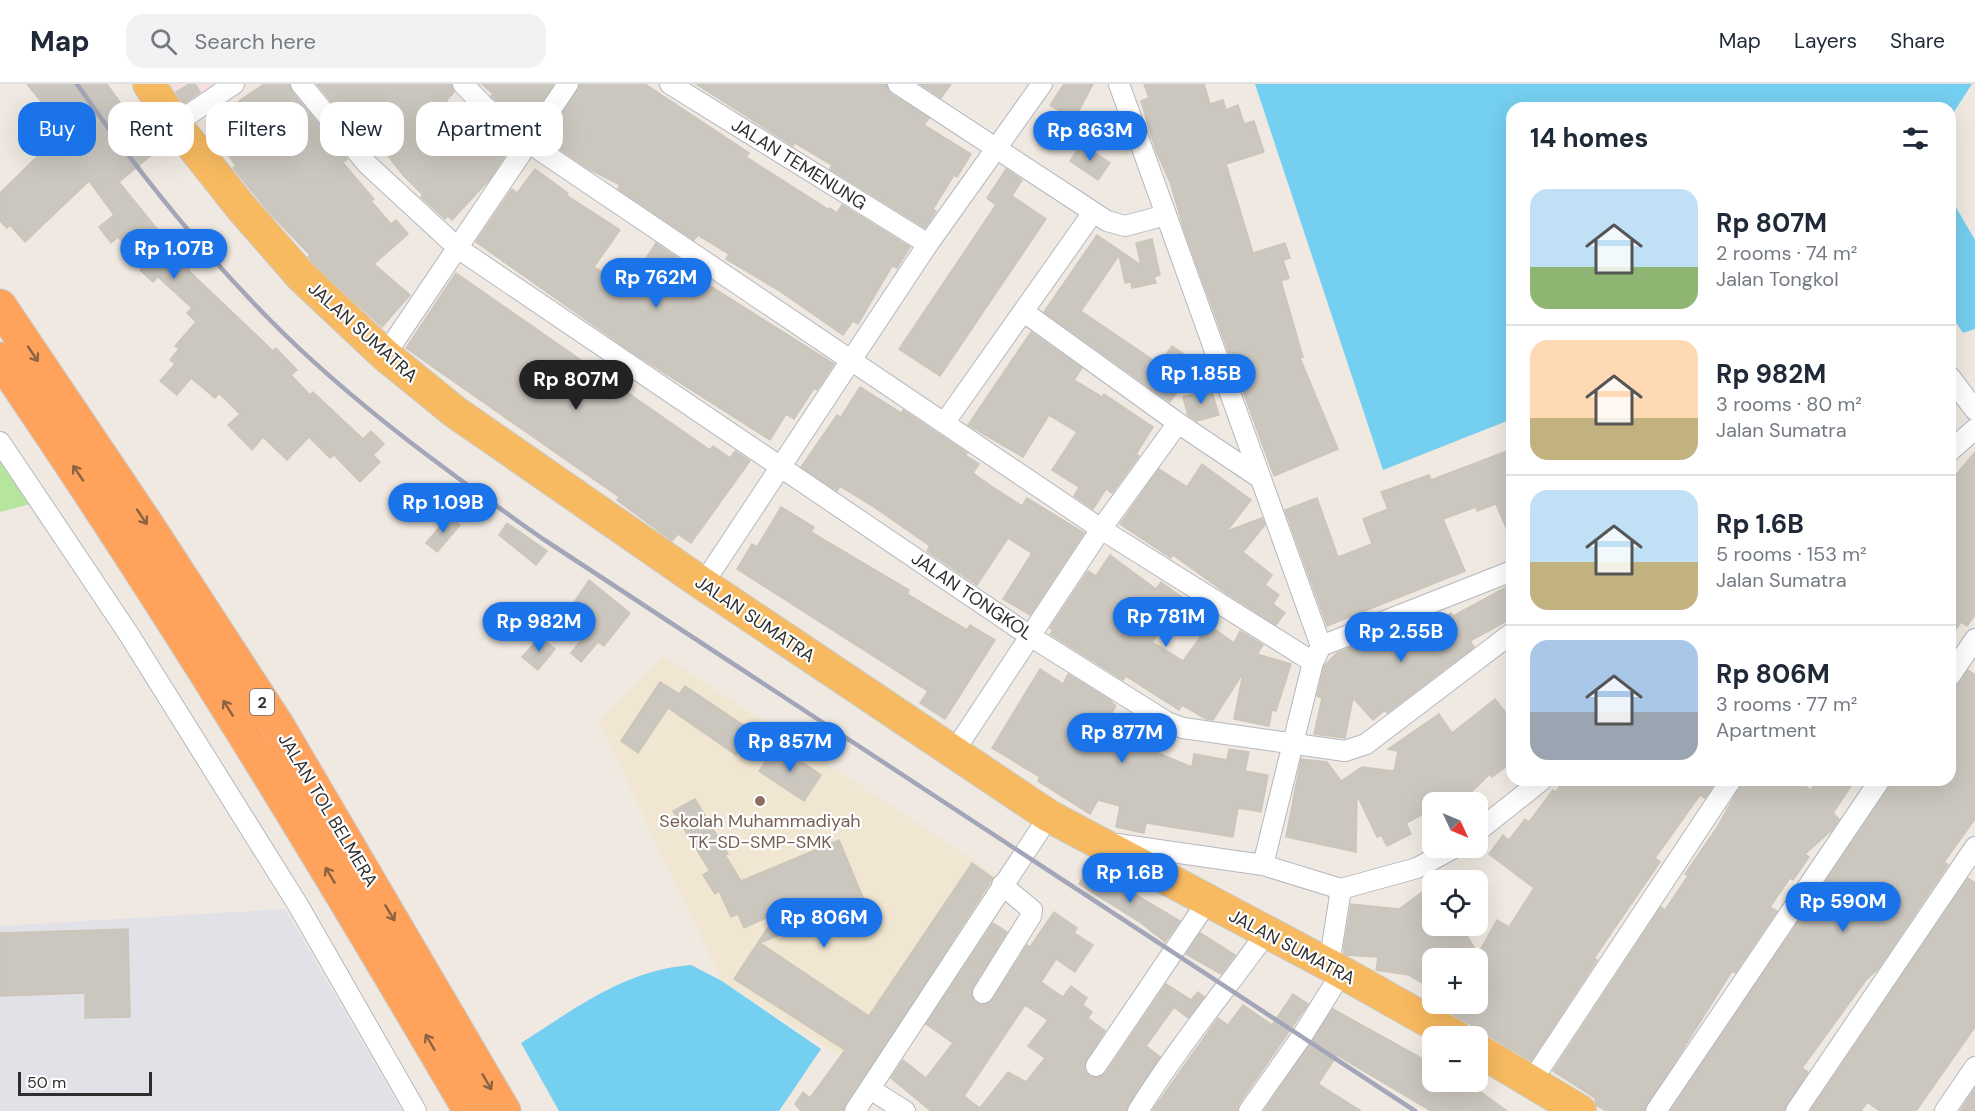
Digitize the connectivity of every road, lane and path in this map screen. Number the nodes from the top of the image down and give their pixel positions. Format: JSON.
{"nodes":[{"id":1,"x":149,"y":84,"type":"edge"},
{"id":2,"x":234,"y":84,"type":"edge"},
{"id":3,"x":302,"y":84,"type":"edge"},
{"id":4,"x":463,"y":84,"type":"edge"},
{"id":5,"x":568,"y":84,"type":"edge"},
{"id":6,"x":670,"y":84,"type":"edge"},
{"id":7,"x":898,"y":84,"type":"edge"},
{"id":8,"x":1042,"y":84,"type":"edge"},
{"id":9,"x":1119,"y":84,"type":"edge"},
{"id":10,"x":161,"y":102,"type":"edge"},
{"id":11,"x":480,"y":102,"type":"edge"},
{"id":12,"x":556,"y":102,"type":"edge"},
{"id":13,"x":194,"y":111,"type":"edge"},
{"id":14,"x":194,"y":148,"type":"edge"},
{"id":15,"x":995,"y":148,"type":"junction"},
{"id":16,"x":520,"y":156,"type":"edge"},
{"id":17,"x":548,"y":156,"type":"edge"},
{"id":18,"x":1092,"y":214,"type":"junction"},
{"id":19,"x":1166,"y":215,"type":"junction"},
{"id":20,"x":928,"y":244,"type":"junction"},
{"id":21,"x":459,"y":249,"type":"junction"},
{"id":22,"x":0,"y":306,"type":"edge"},
{"id":23,"x":1024,"y":312,"type":"junction"},
{"id":24,"x":385,"y":355,"type":"junction"},
{"id":25,"x":0,"y":359,"type":"edge"},
{"id":26,"x":852,"y":359,"type":"junction"},
{"id":27,"x":1956,"y":385,"type":"edge"},
{"id":28,"x":1975,"y":410,"type":"edge"},
{"id":29,"x":945,"y":422,"type":"junction"},
{"id":30,"x":1178,"y":423,"type":"junction"},
{"id":31,"x":1975,"y":429,"type":"edge"},
{"id":32,"x":0,"y":442,"type":"edge"},
{"id":33,"x":1956,"y":446,"type":"edge"},
{"id":34,"x":780,"y":466,"type":"junction"},
{"id":35,"x":1260,"y":478,"type":"junction"},
{"id":36,"x":1101,"y":529,"type":"junction"},
{"id":37,"x":1506,"y":575,"type":"edge"},
{"id":38,"x":703,"y":584,"type":"junction"},
{"id":39,"x":1030,"y":636,"type":"junction"},
{"id":40,"x":1506,"y":638,"type":"edge"},
{"id":41,"x":1975,"y":639,"type":"edge"},
{"id":42,"x":1317,"y":654,"type":"junction"},
{"id":43,"x":1956,"y":667,"type":"edge"},
{"id":44,"x":1292,"y":744,"type":"junction"},
{"id":45,"x":953,"y":753,"type":"junction"},
{"id":46,"x":1534,"y":786,"type":"edge"},
{"id":47,"x":1727,"y":786,"type":"edge"},
{"id":48,"x":1876,"y":786,"type":"edge"},
{"id":49,"x":1049,"y":816,"type":"junction"},
{"id":50,"x":1488,"y":823,"type":"edge"},
{"id":51,"x":1095,"y":842,"type":"junction"},
{"id":52,"x":1975,"y":848,"type":"edge"},
{"id":53,"x":1436,"y":858,"type":"edge"},
{"id":54,"x":1263,"y":865,"type":"junction"},
{"id":55,"x":1002,"y":885,"type":"junction"},
{"id":56,"x":1341,"y":889,"type":"junction"},
{"id":57,"x":1207,"y":902,"type":"junction"},
{"id":58,"x":1267,"y":932,"type":"junction"},
{"id":59,"x":1336,"y":969,"type":"junction"},
{"id":60,"x":983,"y":993,"type":"dead end"},
{"id":61,"x":1437,"y":1026,"type":"edge"},
{"id":62,"x":1488,"y":1056,"type":"edge"},
{"id":63,"x":1096,"y":1066,"type":"dead end"},
{"id":64,"x":1975,"y":1067,"type":"edge"},
{"id":65,"x":1531,"y":1082,"type":"junction"},
{"id":66,"x":870,"y":1089,"type":"junction"},
{"id":67,"x":1574,"y":1110,"type":"edge"},
{"id":68,"x":416,"y":1111,"type":"edge"},
{"id":69,"x":470,"y":1111,"type":"edge"},
{"id":70,"x":504,"y":1111,"type":"edge"},
{"id":71,"x":855,"y":1111,"type":"edge"},
{"id":72,"x":906,"y":1111,"type":"edge"},
{"id":73,"x":1138,"y":1111,"type":"edge"},
{"id":74,"x":1249,"y":1111,"type":"edge"},
{"id":75,"x":1656,"y":1111,"type":"edge"},
{"id":76,"x":1796,"y":1111,"type":"edge"},
{"id":77,"x":1945,"y":1111,"type":"edge"}],
"edges":[{"from":1,"to":10,"type":"highway","name":"JALAN SUMATRA"},
{"from":2,"to":13,"type":"street"},
{"from":3,"to":21,"type":"street","name":"JALAN TONGKOL"},
{"from":4,"to":11,"type":"street"},
{"from":5,"to":12,"type":"street"},
{"from":6,"to":20,"type":"street","name":"JALAN TEMENUNG"},
{"from":7,"to":15,"type":"street"},
{"from":8,"to":15,"type":"street"},
{"from":9,"to":19,"type":"street"},
{"from":14,"to":24,"type":"highway","name":"JALAN SUMATRA"},
{"from":15,"to":18,"type":"street"},
{"from":15,"to":20,"type":"street"},
{"from":16,"to":21,"type":"street"},
{"from":17,"to":26,"type":"street"},
{"from":18,"to":19,"type":"street"},
{"from":18,"to":23,"type":"street"},
{"from":19,"to":35,"type":"street"},
{"from":20,"to":26,"type":"street"},
{"from":21,"to":24,"type":"street"},
{"from":21,"to":34,"type":"street","name":"JALAN TONGKOL"},
{"from":22,"to":70,"type":"highway","name":"JALAN TOL BELMERA","number":"2","one_way":true},
{"from":23,"to":29,"type":"street"},
{"from":23,"to":30,"type":"street"},
{"from":24,"to":38,"type":"highway","name":"JALAN SUMATRA"},
{"from":69,"to":25,"type":"highway","name":"JALAN TOL BELMERA","number":"2","one_way":true},
{"from":26,"to":29,"type":"street"},
{"from":26,"to":34,"type":"street"},
{"from":27,"to":28,"type":"street"},
{"from":29,"to":36,"type":"street"},
{"from":30,"to":35,"type":"street"},
{"from":30,"to":36,"type":"street"},
{"from":31,"to":33,"type":"street"},
{"from":32,"to":68,"type":"street"},
{"from":34,"to":38,"type":"street"},
{"from":34,"to":39,"type":"street","name":"JALAN TONGKOL"},
{"from":35,"to":42,"type":"street"},
{"from":36,"to":39,"type":"street"},
{"from":36,"to":42,"type":"street"},
{"from":37,"to":42,"type":"street"},
{"from":38,"to":45,"type":"highway","name":"JALAN SUMATRA"},
{"from":39,"to":44,"type":"street","name":"JALAN TONGKOL"},
{"from":39,"to":45,"type":"street"},
{"from":40,"to":44,"type":"street","name":"JALAN TONGKOL"},
{"from":41,"to":43,"type":"street"},
{"from":42,"to":44,"type":"street"},
{"from":44,"to":54,"type":"street"},
{"from":45,"to":49,"type":"highway","name":"JALAN SUMATRA"},
{"from":46,"to":50,"type":"street"},
{"from":47,"to":65,"type":"street"},
{"from":48,"to":75,"type":"street"},
{"from":49,"to":51,"type":"highway","name":"JALAN SUMATRA"},
{"from":49,"to":55,"type":"street"},
{"from":51,"to":54,"type":"street"},
{"from":51,"to":57,"type":"highway","name":"JALAN SUMATRA"},
{"from":52,"to":76,"type":"street"},
{"from":53,"to":56,"type":"street"},
{"from":54,"to":56,"type":"street"},
{"from":55,"to":60,"type":"street"},
{"from":55,"to":66,"type":"street"},
{"from":56,"to":59,"type":"street"},
{"from":57,"to":58,"type":"highway","name":"JALAN SUMATRA"},
{"from":57,"to":63,"type":"street"},
{"from":58,"to":59,"type":"highway","name":"JALAN SUMATRA"},
{"from":58,"to":73,"type":"street"},
{"from":59,"to":61,"type":"highway","name":"JALAN SUMATRA"},
{"from":59,"to":74,"type":"street"},
{"from":62,"to":65,"type":"highway"},
{"from":64,"to":77,"type":"street"},
{"from":65,"to":67,"type":"highway"},
{"from":66,"to":71,"type":"street"},
{"from":66,"to":72,"type":"street"}]}
